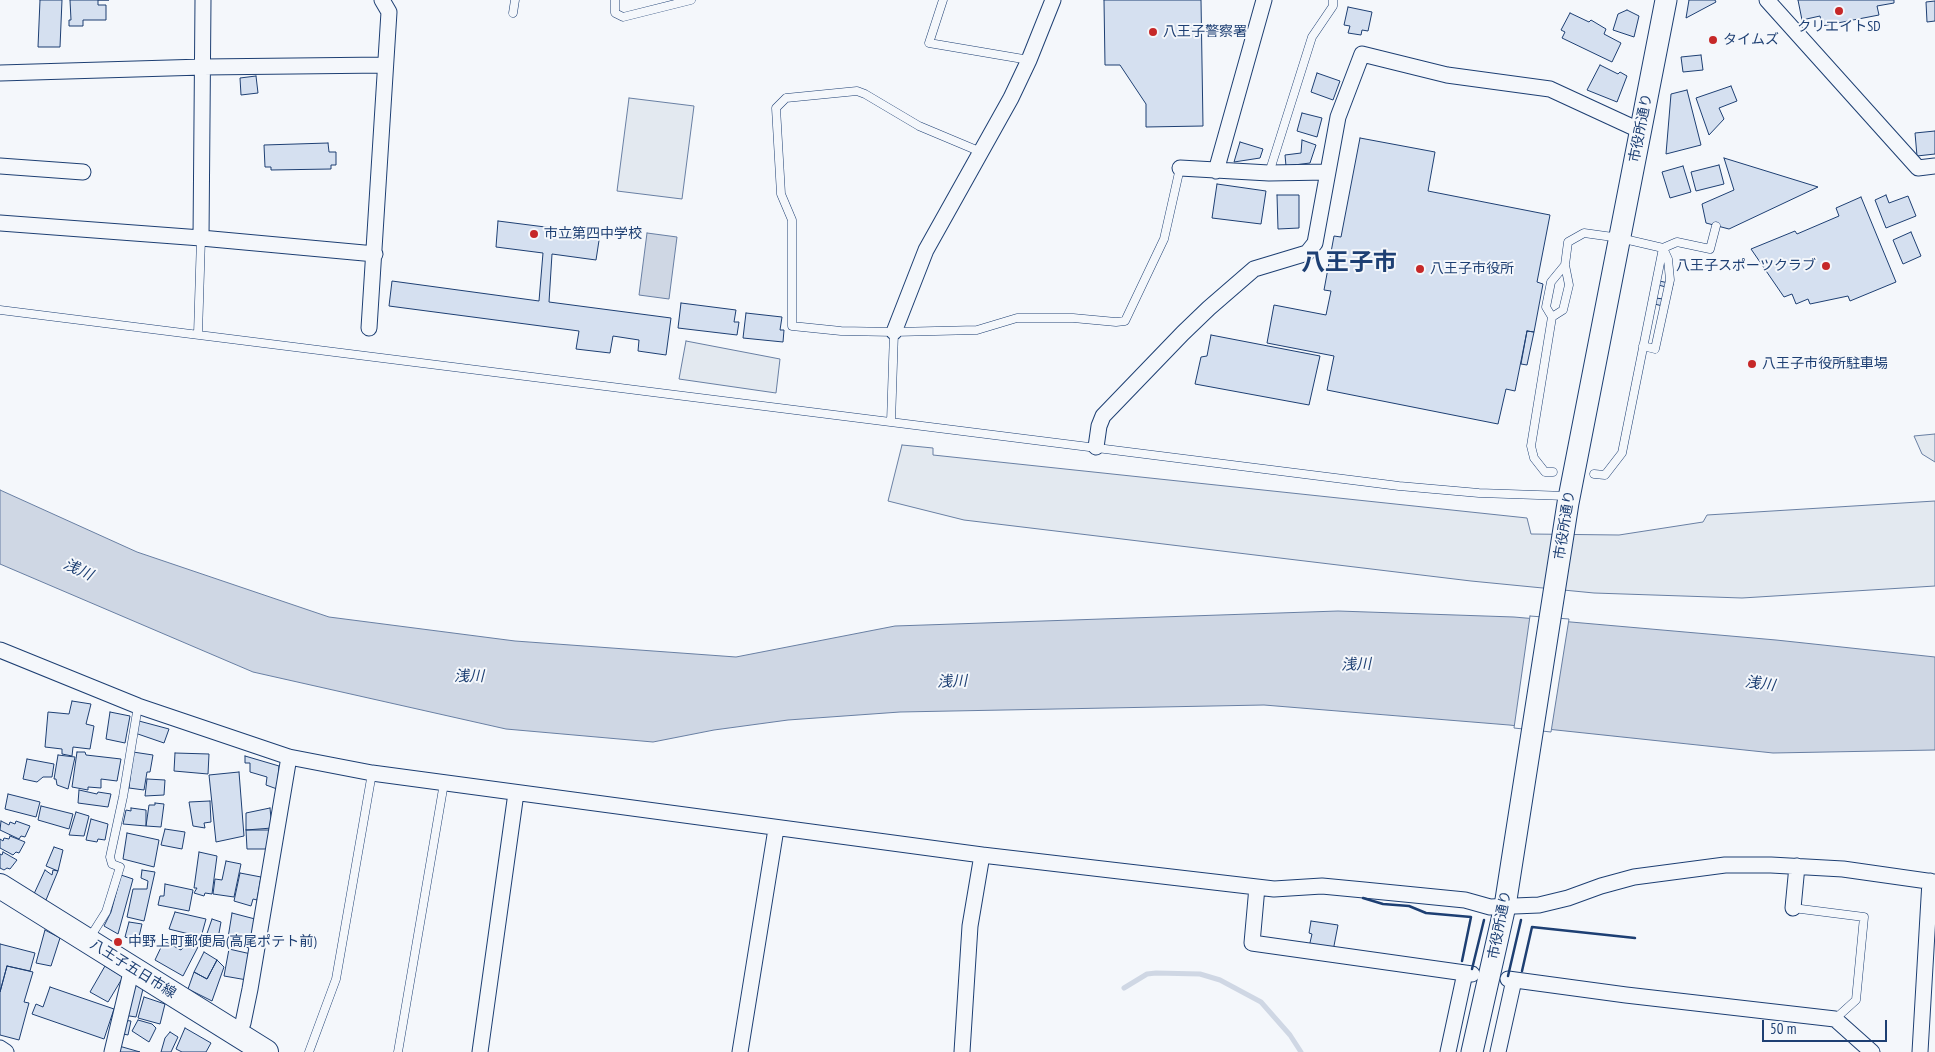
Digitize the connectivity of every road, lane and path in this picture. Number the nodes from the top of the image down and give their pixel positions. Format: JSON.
{"nodes":[{"id":1,"x":203,"y":0,"type":"edge"},
{"id":2,"x":382,"y":0,"type":"edge"},
{"id":3,"x":515,"y":0,"type":"edge"},
{"id":4,"x":615,"y":0,"type":"edge"},
{"id":5,"x":691,"y":0,"type":"edge"},
{"id":6,"x":943,"y":0,"type":"edge"},
{"id":7,"x":1053,"y":0,"type":"edge"},
{"id":8,"x":1264,"y":0,"type":"edge"},
{"id":9,"x":1334,"y":0,"type":"edge"},
{"id":10,"x":1666,"y":0,"type":"edge"},
{"id":11,"x":1767,"y":0,"type":"edge"},
{"id":12,"x":513,"y":13,"type":"dead end"},
{"id":13,"x":1029,"y":60,"type":"junction"},
{"id":14,"x":385,"y":65,"type":"junction"},
{"id":15,"x":203,"y":67,"type":"junction"},
{"id":16,"x":0,"y":73,"type":"edge"},
{"id":17,"x":1641,"y":131,"type":"junction"},
{"id":18,"x":981,"y":152,"type":"junction"},
{"id":19,"x":0,"y":166,"type":"edge"},
{"id":20,"x":1935,"y":166,"type":"edge"},
{"id":21,"x":1180,"y":168,"type":"joint"},
{"id":22,"x":1216,"y":171,"type":"junction"},
{"id":23,"x":83,"y":172,"type":"dead end"},
{"id":24,"x":1327,"y":172,"type":"junction"},
{"id":25,"x":1269,"y":173,"type":"junction"},
{"id":26,"x":0,"y":223,"type":"edge"},
{"id":27,"x":1716,"y":226,"type":"dead end"},
{"id":28,"x":201,"y":238,"type":"junction"},
{"id":29,"x":1620,"y":238,"type":"junction"},
{"id":30,"x":1663,"y":248,"type":"junction"},
{"id":31,"x":375,"y":254,"type":"junction"},
{"id":32,"x":1565,"y":265,"type":"junction"},
{"id":33,"x":0,"y":310,"type":"edge"},
{"id":34,"x":1552,"y":317,"type":"junction"},
{"id":35,"x":369,"y":328,"type":"dead end"},
{"id":36,"x":894,"y":332,"type":"junction"},
{"id":37,"x":198,"y":334,"type":"junction"},
{"id":38,"x":1643,"y":346,"type":"junction"},
{"id":39,"x":891,"y":422,"type":"junction"},
{"id":40,"x":1096,"y":447,"type":"junction"},
{"id":41,"x":1553,"y":472,"type":"dead end"},
{"id":42,"x":1594,"y":474,"type":"dead end"},
{"id":43,"x":1568,"y":500,"type":"junction"},
{"id":44,"x":0,"y":650,"type":"edge"},
{"id":45,"x":138,"y":706,"type":"junction"},
{"id":46,"x":289,"y":757,"type":"junction"},
{"id":47,"x":372,"y":773,"type":"junction"},
{"id":48,"x":444,"y":783,"type":"junction"},
{"id":49,"x":516,"y":793,"type":"junction"},
{"id":50,"x":776,"y":829,"type":"junction"},
{"id":51,"x":982,"y":855,"type":"junction"},
{"id":52,"x":1797,"y":866,"type":"junction"},
{"id":53,"x":1932,"y":881,"type":"edge"},
{"id":54,"x":0,"y":886,"type":"edge"},
{"id":55,"x":1257,"y":887,"type":"junction"},
{"id":56,"x":1505,"y":902,"type":"junction"},
{"id":57,"x":1793,"y":908,"type":"joint"},
{"id":58,"x":88,"y":941,"type":"junction"},
{"id":59,"x":132,"y":968,"type":"junction"},
{"id":60,"x":1929,"y":1015,"type":"edge"},
{"id":61,"x":1835,"y":1019,"type":"junction"},
{"id":62,"x":240,"y":1041,"type":"edge"},
{"id":63,"x":0,"y":1048,"type":"edge"},
{"id":64,"x":6,"y":1052,"type":"edge"},
{"id":65,"x":112,"y":1052,"type":"edge"},
{"id":66,"x":266,"y":1052,"type":"edge"},
{"id":67,"x":309,"y":1052,"type":"edge"},
{"id":68,"x":398,"y":1052,"type":"edge"},
{"id":69,"x":480,"y":1052,"type":"edge"},
{"id":70,"x":740,"y":1052,"type":"edge"},
{"id":71,"x":962,"y":1052,"type":"edge"},
{"id":72,"x":1448,"y":1052,"type":"edge"},
{"id":73,"x":1472,"y":1052,"type":"edge"},
{"id":74,"x":1498,"y":1052,"type":"edge"},
{"id":75,"x":1872,"y":1052,"type":"edge"},
{"id":76,"x":1920,"y":1052,"type":"edge"}],
"edges":[{"from":1,"to":15,"type":"street"},
{"from":2,"to":14,"type":"street"},
{"from":3,"to":12,"type":"lane"},
{"from":4,"to":5,"type":"lane"},
{"from":6,"to":13,"type":"lane"},
{"from":7,"to":13,"type":"street"},
{"from":8,"to":22,"type":"street"},
{"from":9,"to":25,"type":"lane"},
{"from":10,"to":17,"type":"street","name":"市役所通り"},
{"from":11,"to":20,"type":"street"},
{"from":13,"to":18,"type":"street"},
{"from":14,"to":15,"type":"street"},
{"from":14,"to":31,"type":"street"},
{"from":15,"to":16,"type":"street"},
{"from":15,"to":28,"type":"street"},
{"from":17,"to":24,"type":"street"},
{"from":17,"to":29,"type":"street","name":"市役所通り"},
{"from":18,"to":36,"type":"street"},
{"from":18,"to":36,"type":"lane"},
{"from":19,"to":23,"type":"street"},
{"from":21,"to":22,"type":"street"},
{"from":21,"to":36,"type":"lane"},
{"from":22,"to":25,"type":"street"},
{"from":24,"to":25,"type":"street"},
{"from":24,"to":40,"type":"street"},
{"from":26,"to":28,"type":"street"},
{"from":27,"to":30,"type":"lane"},
{"from":28,"to":31,"type":"street"},
{"from":28,"to":37,"type":"lane"},
{"from":29,"to":30,"type":"lane"},
{"from":29,"to":32,"type":"lane"},
{"from":29,"to":43,"type":"street","name":"市役所通り"},
{"from":30,"to":38,"type":"lane"},
{"from":30,"to":38,"type":"lane"},
{"from":31,"to":35,"type":"street"},
{"from":32,"to":34,"type":"lane"},
{"from":32,"to":34,"type":"lane"},
{"from":33,"to":37,"type":"lane"},
{"from":34,"to":41,"type":"lane"},
{"from":36,"to":39,"type":"lane"},
{"from":37,"to":39,"type":"lane"},
{"from":38,"to":42,"type":"lane"},
{"from":39,"to":40,"type":"lane"},
{"from":40,"to":43,"type":"lane"},
{"from":43,"to":56,"type":"street","name":"市役所通り"},
{"from":44,"to":45,"type":"street"},
{"from":45,"to":46,"type":"street"},
{"from":45,"to":58,"type":"lane"},
{"from":46,"to":47,"type":"street"},
{"from":46,"to":62,"type":"street"},
{"from":47,"to":48,"type":"street"},
{"from":47,"to":67,"type":"lane"},
{"from":48,"to":49,"type":"street"},
{"from":48,"to":68,"type":"lane"},
{"from":49,"to":50,"type":"street"},
{"from":49,"to":69,"type":"street"},
{"from":50,"to":51,"type":"street"},
{"from":50,"to":70,"type":"street"},
{"from":51,"to":55,"type":"street"},
{"from":51,"to":71,"type":"street"},
{"from":52,"to":53,"type":"street"},
{"from":52,"to":56,"type":"street"},
{"from":52,"to":57,"type":"street"},
{"from":53,"to":60,"type":"street"},
{"from":54,"to":58,"type":"main road","name":"八王子五日市線"},
{"from":55,"to":56,"type":"street"},
{"from":55,"to":72,"type":"street"},
{"from":56,"to":73,"type":"street","name":"市役所通り"},
{"from":57,"to":61,"type":"lane"},
{"from":58,"to":59,"type":"main road","name":"八王子五日市線"},
{"from":59,"to":62,"type":"main road","name":"八王子五日市線"},
{"from":59,"to":65,"type":"street"},
{"from":60,"to":76,"type":"street"},
{"from":61,"to":74,"type":"street"},
{"from":61,"to":75,"type":"street"},
{"from":62,"to":66,"type":"main road","name":"八王子五日市線"},
{"from":63,"to":64,"type":"street"}]}
